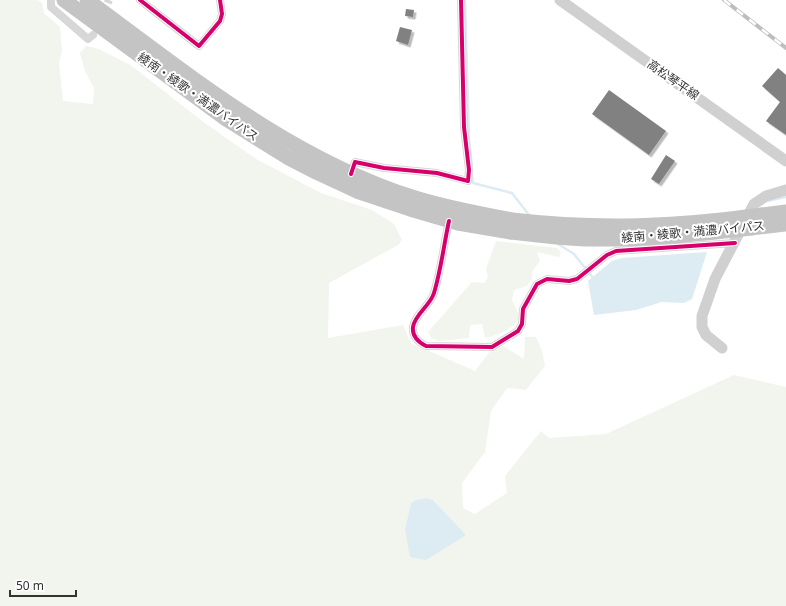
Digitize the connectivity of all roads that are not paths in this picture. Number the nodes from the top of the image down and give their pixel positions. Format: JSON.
{"nodes":[{"id":1,"x":51,"y":0,"type":"edge"},
{"id":2,"x":64,"y":0,"type":"edge"},
{"id":3,"x":87,"y":0,"type":"edge"},
{"id":4,"x":140,"y":0,"type":"edge"},
{"id":5,"x":220,"y":0,"type":"edge"},
{"id":6,"x":460,"y":0,"type":"edge"},
{"id":7,"x":560,"y":0,"type":"edge"},
{"id":8,"x":93,"y":34,"type":"dead end"},
{"id":9,"x":786,"y":161,"type":"edge"},
{"id":10,"x":351,"y":174,"type":"junction"},
{"id":11,"x":786,"y":190,"type":"edge"},
{"id":12,"x":786,"y":212,"type":"edge"},
{"id":13,"x":449,"y":221,"type":"junction"},
{"id":14,"x":786,"y":224,"type":"edge"},
{"id":15,"x":512,"y":226,"type":"junction"},
{"id":16,"x":735,"y":242,"type":"junction"},
{"id":17,"x":722,"y":348,"type":"dead end"}],
"edges":[{"from":1,"to":8,"type":"street"},
{"from":2,"to":13,"type":"highway","name":"綾南・綾歌・満濃バイパス"},
{"from":3,"to":10,"type":"highway","name":"綾南・綾歌・満濃バイパス"},
{"from":4,"to":5,"type":"street"},
{"from":6,"to":10,"type":"street"},
{"from":7,"to":9,"type":"main road","name":"高松琴平線"},
{"from":10,"to":15,"type":"highway","name":"綾南・綾歌・満濃バイパス"},
{"from":11,"to":16,"type":"main road"},
{"from":12,"to":15,"type":"highway","name":"綾南・綾歌・満濃バイパス","bridge":true},
{"from":13,"to":15,"type":"highway","name":"綾南・綾歌・満濃バイパス"},
{"from":13,"to":16,"type":"street"},
{"from":14,"to":15,"type":"highway","name":"綾南・綾歌・満濃バイパス","bridge":true},
{"from":16,"to":17,"type":"main road"}]}
